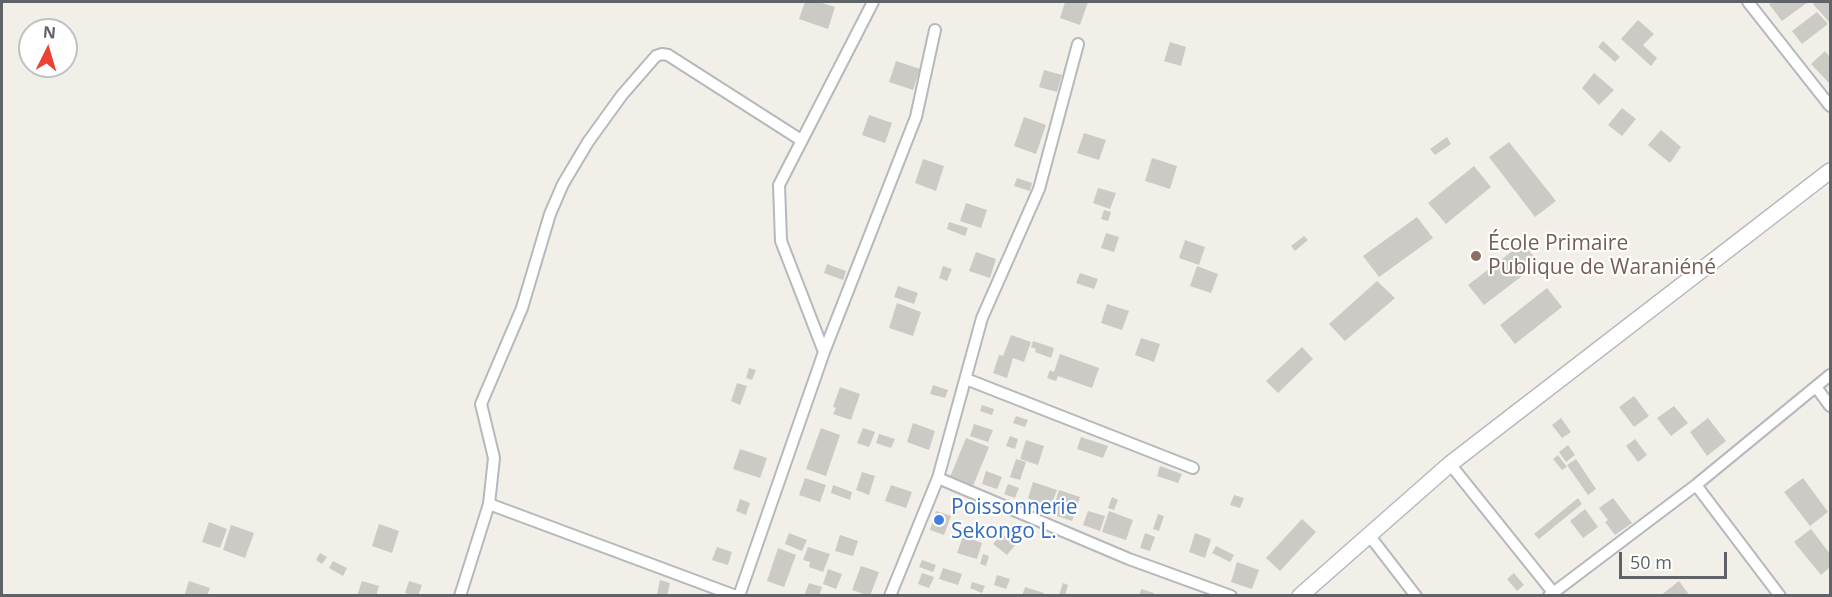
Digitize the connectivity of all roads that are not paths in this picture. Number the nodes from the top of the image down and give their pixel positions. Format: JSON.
{"nodes":[{"id":1,"x":873,"y":2,"type":"edge"},
{"id":2,"x":1748,"y":2,"type":"edge"},
{"id":3,"x":935,"y":30,"type":"dead end"},
{"id":4,"x":1078,"y":44,"type":"dead end"},
{"id":5,"x":1830,"y":106,"type":"edge"},
{"id":6,"x":801,"y":140,"type":"junction"},
{"id":7,"x":1830,"y":171,"type":"edge"},
{"id":8,"x":825,"y":352,"type":"junction"},
{"id":9,"x":1830,"y":375,"type":"edge"},
{"id":10,"x":966,"y":379,"type":"junction"},
{"id":11,"x":1816,"y":387,"type":"junction"},
{"id":12,"x":1830,"y":406,"type":"edge"},
{"id":13,"x":1450,"y":464,"type":"junction"},
{"id":14,"x":1193,"y":468,"type":"dead end"},
{"id":15,"x":938,"y":478,"type":"junction"},
{"id":16,"x":1696,"y":485,"type":"junction"},
{"id":17,"x":489,"y":504,"type":"junction"},
{"id":18,"x":1369,"y":535,"type":"junction"},
{"id":19,"x":1553,"y":594,"type":"edge"},
{"id":20,"x":460,"y":596,"type":"edge"},
{"id":21,"x":738,"y":596,"type":"edge"},
{"id":22,"x":890,"y":596,"type":"edge"},
{"id":23,"x":1231,"y":596,"type":"edge"},
{"id":24,"x":1300,"y":596,"type":"edge"},
{"id":25,"x":1416,"y":596,"type":"edge"},
{"id":26,"x":1780,"y":596,"type":"edge"}],
"edges":[{"from":1,"to":6,"type":"street"},
{"from":2,"to":5,"type":"street"},
{"from":3,"to":8,"type":"street"},
{"from":4,"to":10,"type":"street"},
{"from":6,"to":8,"type":"street"},
{"from":6,"to":17,"type":"street"},
{"from":7,"to":13,"type":"street"},
{"from":8,"to":21,"type":"street"},
{"from":9,"to":11,"type":"street"},
{"from":10,"to":14,"type":"street"},
{"from":10,"to":15,"type":"street"},
{"from":11,"to":12,"type":"street"},
{"from":11,"to":16,"type":"street"},
{"from":13,"to":18,"type":"street"},
{"from":13,"to":19,"type":"street"},
{"from":15,"to":22,"type":"street"},
{"from":15,"to":23,"type":"street"},
{"from":16,"to":19,"type":"street"},
{"from":16,"to":26,"type":"street"},
{"from":17,"to":20,"type":"street"},
{"from":17,"to":21,"type":"street"},
{"from":18,"to":24,"type":"street"},
{"from":18,"to":25,"type":"street"}]}
